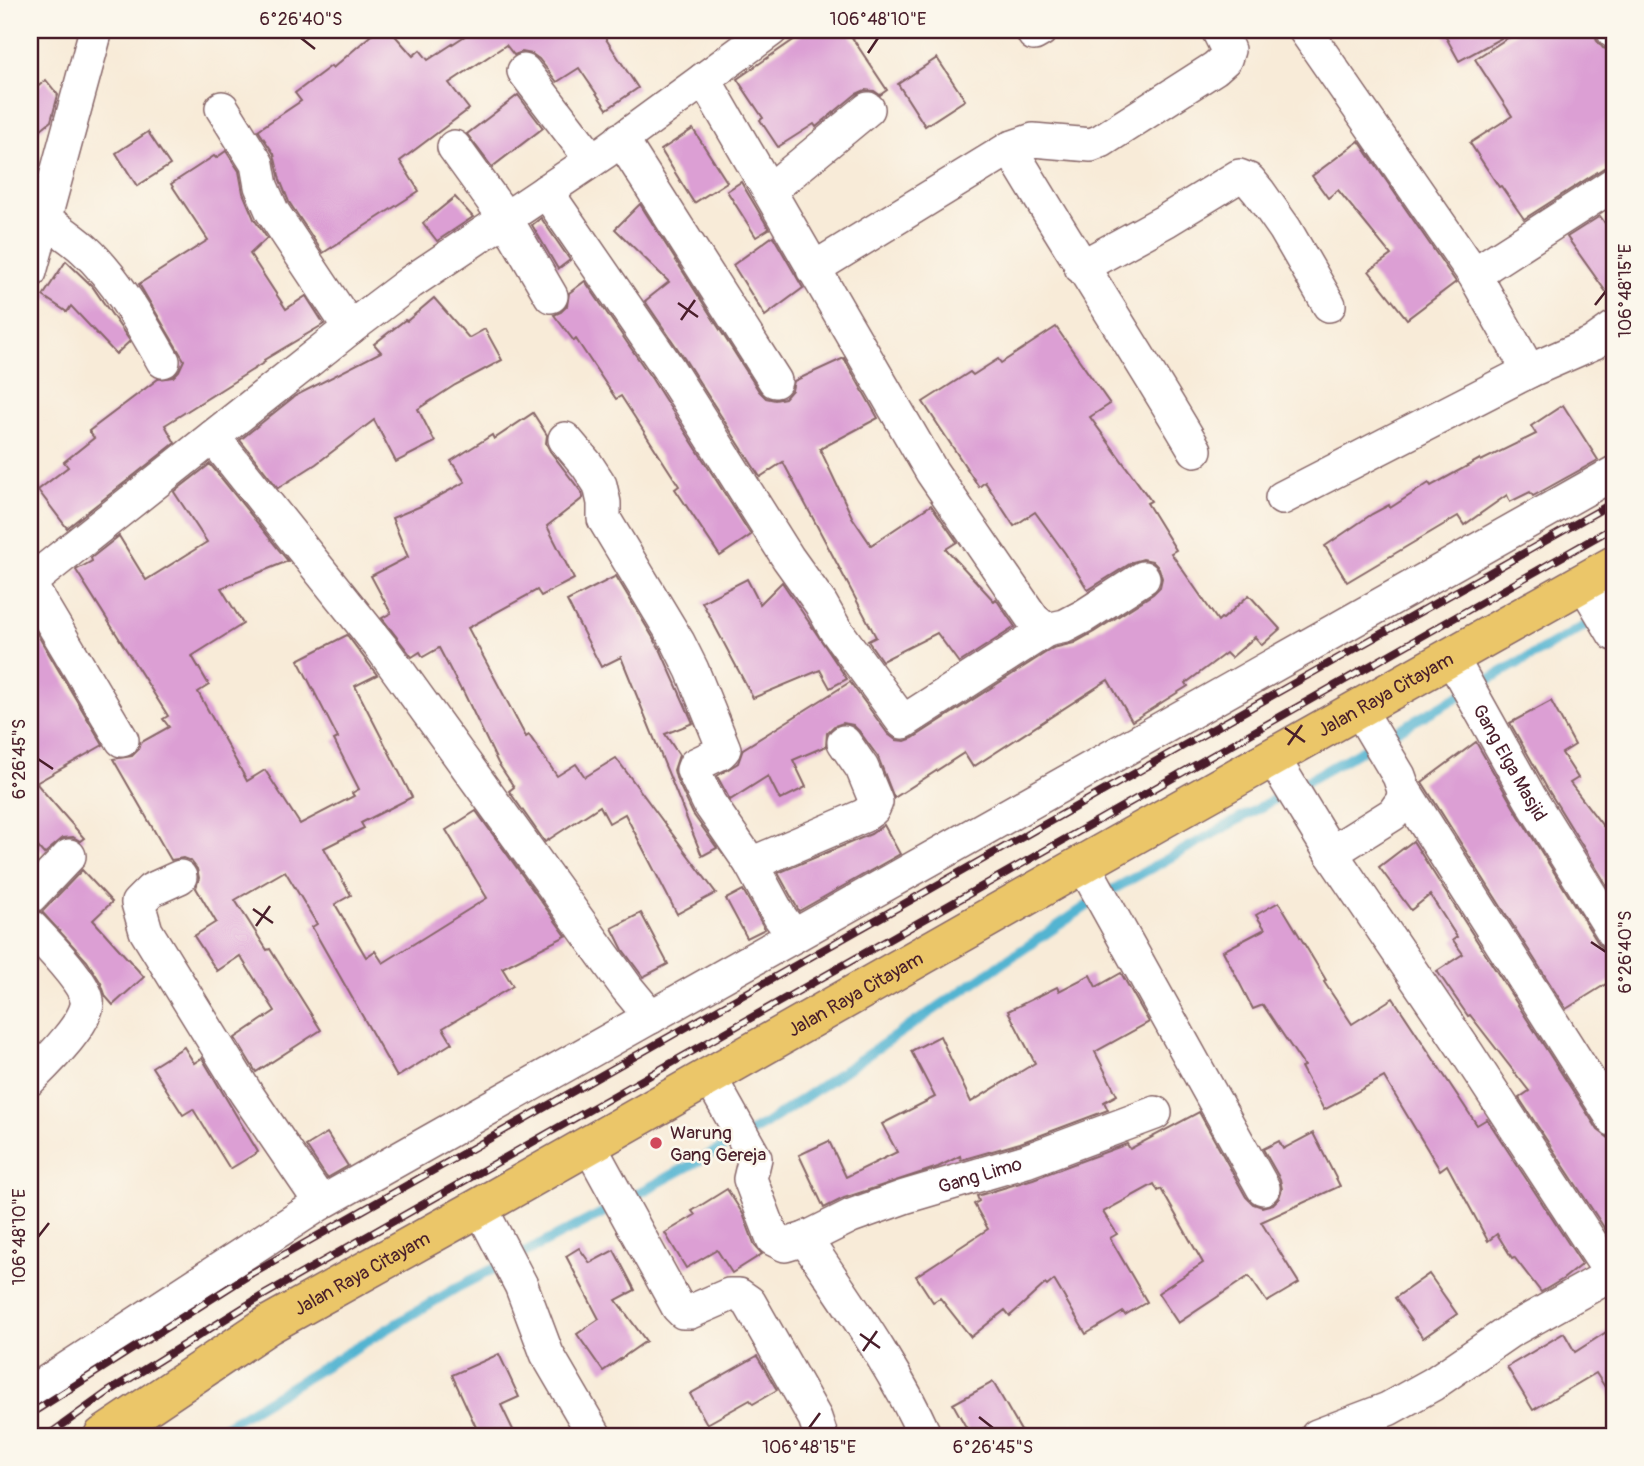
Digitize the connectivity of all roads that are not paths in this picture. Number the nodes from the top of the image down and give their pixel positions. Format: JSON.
{"nodes":[{"id":1,"x":771,"y":30,"type":"edge"},
{"id":2,"x":1218,"y":30,"type":"edge"},
{"id":3,"x":1305,"y":30,"type":"edge"},
{"id":4,"x":93,"y":31,"type":"edge"},
{"id":5,"x":736,"y":41,"type":"edge"},
{"id":6,"x":524,"y":71,"type":"dead end"},
{"id":7,"x":704,"y":79,"type":"junction"},
{"id":8,"x":222,"y":108,"type":"dead end"},
{"id":9,"x":868,"y":109,"type":"dead end"},
{"id":10,"x":621,"y":139,"type":"junction"},
{"id":11,"x":454,"y":146,"type":"dead end"},
{"id":12,"x":1010,"y":148,"type":"junction"},
{"id":13,"x":592,"y":160,"type":"junction"},
{"id":14,"x":1614,"y":184,"type":"edge"},
{"id":15,"x":546,"y":191,"type":"junction"},
{"id":16,"x":770,"y":191,"type":"junction"},
{"id":17,"x":41,"y":198,"type":"edge"},
{"id":18,"x":506,"y":219,"type":"junction"},
{"id":19,"x":1081,"y":267,"type":"junction"},
{"id":20,"x":813,"y":270,"type":"junction"},
{"id":21,"x":30,"y":272,"type":"edge"},
{"id":22,"x":1474,"y":274,"type":"junction"},
{"id":23,"x":551,"y":296,"type":"dead end"},
{"id":24,"x":1329,"y":305,"type":"dead end"},
{"id":25,"x":350,"y":328,"type":"junction"},
{"id":26,"x":1614,"y":328,"type":"edge"},
{"id":27,"x":163,"y":361,"type":"dead end"},
{"id":28,"x":1529,"y":371,"type":"junction"},
{"id":29,"x":775,"y":382,"type":"dead end"},
{"id":30,"x":213,"y":437,"type":"junction"},
{"id":31,"x":565,"y":439,"type":"dead end"},
{"id":32,"x":1195,"y":450,"type":"dead end"},
{"id":33,"x":1614,"y":473,"type":"edge"},
{"id":34,"x":1282,"y":498,"type":"dead end"},
{"id":35,"x":1143,"y":578,"type":"dead end"},
{"id":36,"x":30,"y":583,"type":"edge"},
{"id":37,"x":1603,"y":597,"type":"edge"},
{"id":38,"x":1046,"y":631,"type":"junction"},
{"id":39,"x":1459,"y":673,"type":"junction"},
{"id":40,"x":1363,"y":716,"type":"junction"},
{"id":41,"x":122,"y":740,"type":"dead end"},
{"id":42,"x":844,"y":742,"type":"dead end"},
{"id":43,"x":1279,"y":768,"type":"junction"},
{"id":44,"x":1398,"y":776,"type":"junction"},
{"id":45,"x":1325,"y":843,"type":"junction"},
{"id":46,"x":69,"y":856,"type":"dead end"},
{"id":47,"x":751,"y":864,"type":"junction"},
{"id":48,"x":180,"y":877,"type":"dead end"},
{"id":49,"x":1090,"y":877,"type":"junction"},
{"id":50,"x":30,"y":897,"type":"edge"},
{"id":51,"x":30,"y":926,"type":"edge"},
{"id":52,"x":1614,"y":933,"type":"edge"},
{"id":53,"x":794,"y":936,"type":"junction"},
{"id":54,"x":651,"y":1017,"type":"junction"},
{"id":55,"x":709,"y":1076,"type":"junction"},
{"id":56,"x":30,"y":1079,"type":"edge"},
{"id":57,"x":1155,"y":1113,"type":"dead end"},
{"id":58,"x":1614,"y":1120,"type":"edge"},
{"id":59,"x":597,"y":1159,"type":"junction"},
{"id":60,"x":1263,"y":1188,"type":"dead end"},
{"id":61,"x":321,"y":1203,"type":"junction"},
{"id":62,"x":486,"y":1218,"type":"junction"},
{"id":63,"x":804,"y":1239,"type":"junction"},
{"id":64,"x":1613,"y":1275,"type":"edge"},
{"id":65,"x":30,"y":1393,"type":"edge"},
{"id":66,"x":1371,"y":1427,"type":"edge"},
{"id":67,"x":112,"y":1434,"type":"edge"},
{"id":68,"x":595,"y":1436,"type":"edge"},
{"id":69,"x":821,"y":1436,"type":"edge"},
{"id":70,"x":925,"y":1436,"type":"edge"},
{"id":71,"x":1317,"y":1436,"type":"edge"}],
"edges":[{"from":1,"to":5,"type":"street"},
{"from":2,"to":12,"type":"street"},
{"from":3,"to":22,"type":"street"},
{"from":4,"to":17,"type":"street"},
{"from":5,"to":7,"type":"street"},
{"from":6,"to":13,"type":"street"},
{"from":7,"to":10,"type":"street"},
{"from":7,"to":16,"type":"street"},
{"from":8,"to":25,"type":"street"},
{"from":9,"to":16,"type":"street"},
{"from":10,"to":13,"type":"street"},
{"from":10,"to":29,"type":"street"},
{"from":11,"to":18,"type":"street"},
{"from":12,"to":19,"type":"street"},
{"from":12,"to":20,"type":"street"},
{"from":13,"to":15,"type":"street"},
{"from":14,"to":22,"type":"street"},
{"from":15,"to":18,"type":"street"},
{"from":15,"to":38,"type":"street"},
{"from":16,"to":20,"type":"street"},
{"from":17,"to":21,"type":"street"},
{"from":17,"to":27,"type":"street"},
{"from":18,"to":23,"type":"street"},
{"from":18,"to":25,"type":"street"},
{"from":19,"to":24,"type":"street"},
{"from":19,"to":32,"type":"street"},
{"from":20,"to":38,"type":"street"},
{"from":22,"to":28,"type":"street"},
{"from":25,"to":30,"type":"street"},
{"from":26,"to":28,"type":"street"},
{"from":28,"to":34,"type":"street"},
{"from":30,"to":36,"type":"street"},
{"from":30,"to":54,"type":"street"},
{"from":31,"to":47,"type":"street"},
{"from":33,"to":53,"type":"street"},
{"from":35,"to":38,"type":"street"},
{"from":36,"to":41,"type":"street"},
{"from":37,"to":39,"type":"main road","name":"Jalan Raya Citayam"},
{"from":39,"to":40,"type":"main road","name":"Jalan Raya Citayam"},
{"from":39,"to":52,"type":"street","name":"Gang Elga Masjid"},
{"from":40,"to":43,"type":"main road","name":"Jalan Raya Citayam"},
{"from":40,"to":44,"type":"street"},
{"from":42,"to":47,"type":"street"},
{"from":43,"to":45,"type":"street"},
{"from":43,"to":49,"type":"main road","name":"Jalan Raya Citayam"},
{"from":44,"to":45,"type":"street"},
{"from":44,"to":58,"type":"street"},
{"from":45,"to":64,"type":"street"},
{"from":46,"to":50,"type":"street"},
{"from":47,"to":53,"type":"street"},
{"from":48,"to":61,"type":"street"},
{"from":49,"to":55,"type":"main road","name":"Jalan Raya Citayam"},
{"from":49,"to":60,"type":"street"},
{"from":51,"to":56,"type":"street"},
{"from":53,"to":54,"type":"street"},
{"from":54,"to":61,"type":"street"},
{"from":55,"to":59,"type":"main road","name":"Jalan Raya Citayam"},
{"from":55,"to":63,"type":"street"},
{"from":57,"to":63,"type":"street","name":"Gang Limo"},
{"from":59,"to":62,"type":"main road","name":"Jalan Raya Citayam"},
{"from":59,"to":69,"type":"street"},
{"from":61,"to":65,"type":"street"},
{"from":62,"to":67,"type":"main road","name":"Jalan Raya Citayam"},
{"from":62,"to":68,"type":"street"},
{"from":63,"to":70,"type":"street"},
{"from":64,"to":66,"type":"street"},
{"from":66,"to":71,"type":"street"}]}
